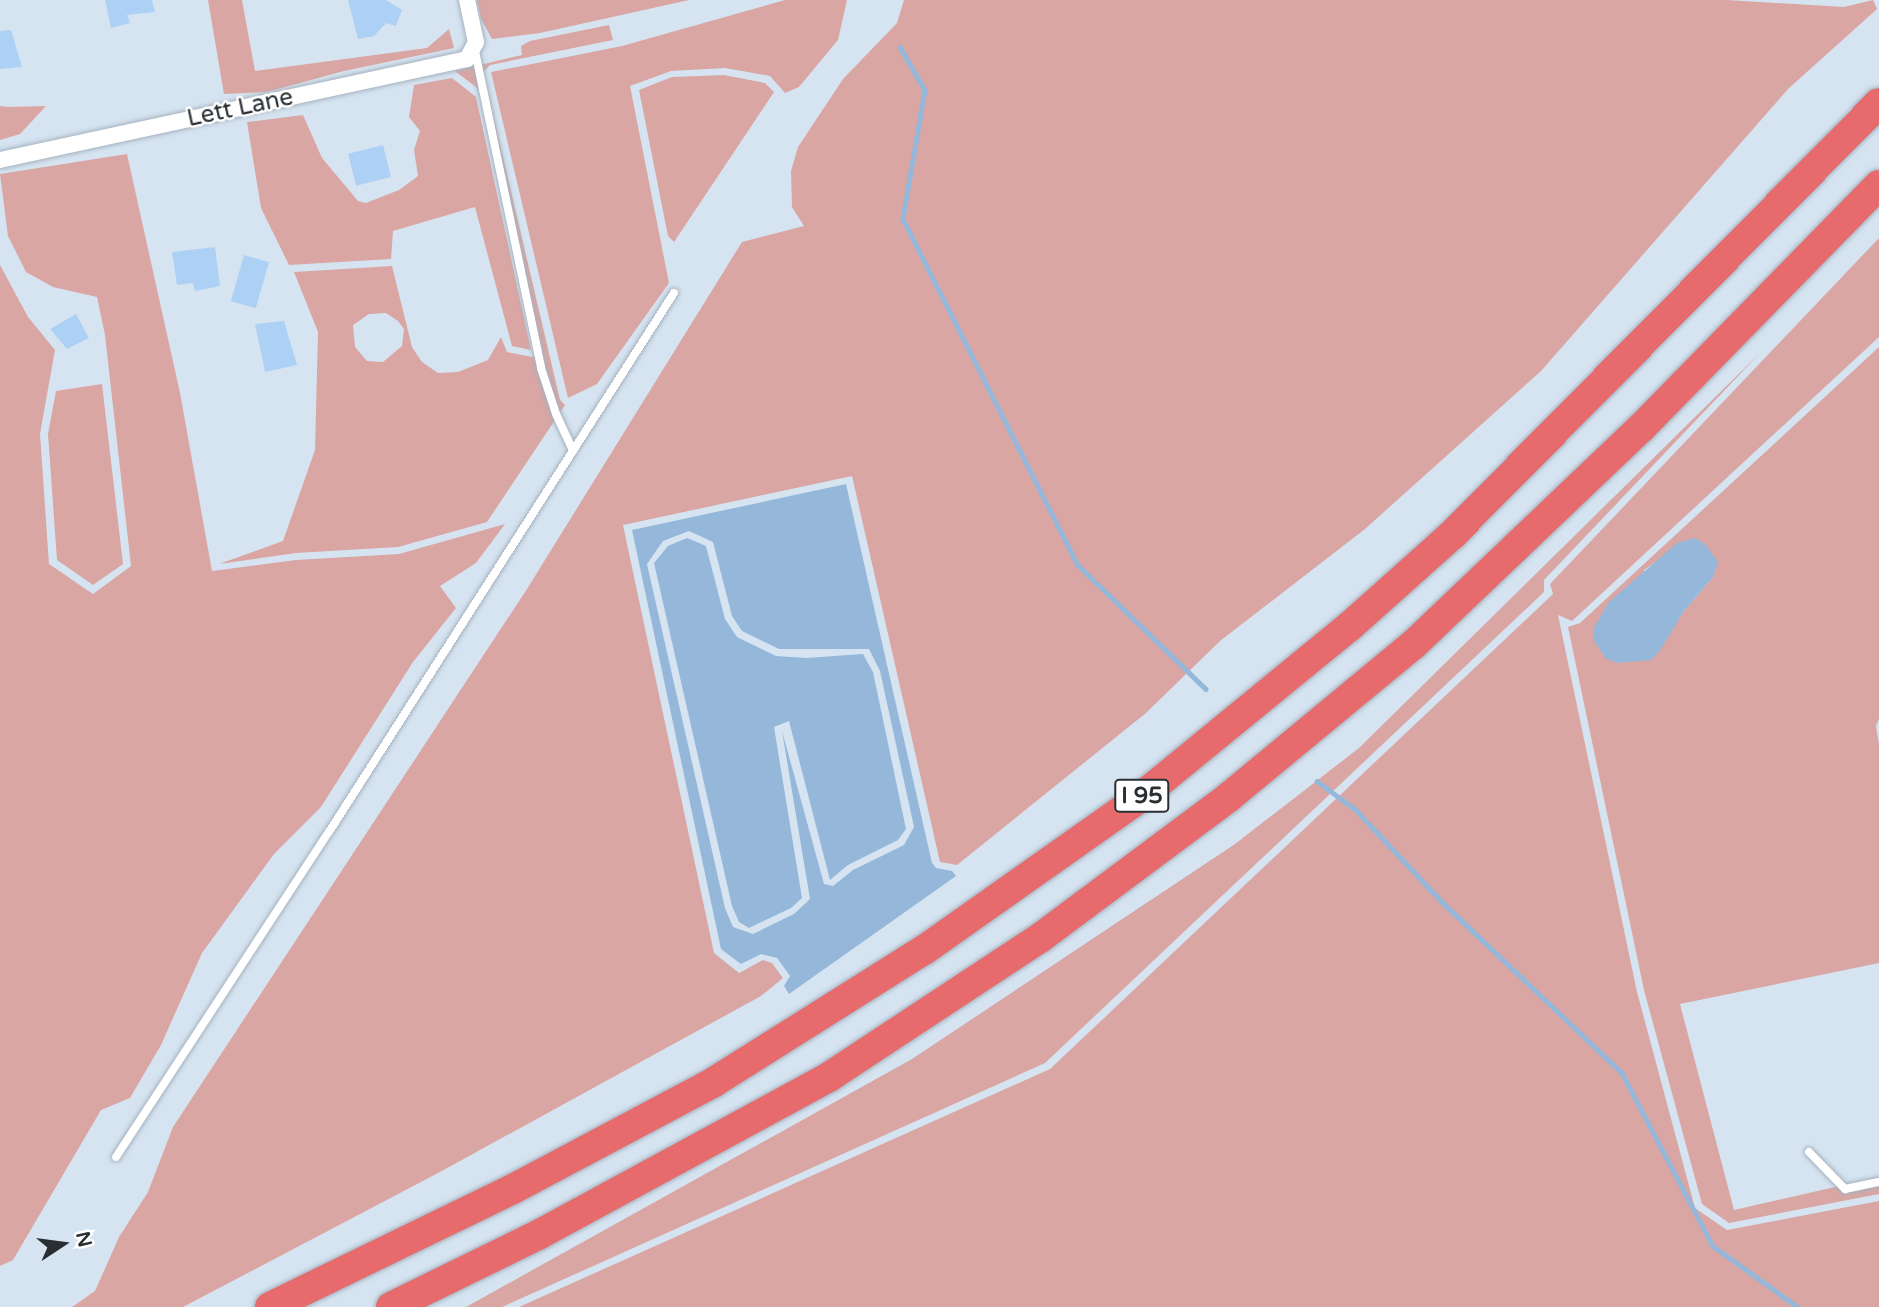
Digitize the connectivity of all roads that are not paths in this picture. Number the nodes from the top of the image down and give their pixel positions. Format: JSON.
{"nodes":[{"id":1,"x":467,"y":0,"type":"edge"},
{"id":2,"x":475,"y":48,"type":"junction"},
{"id":3,"x":1879,"y":103,"type":"edge"},
{"id":4,"x":0,"y":160,"type":"edge"},
{"id":5,"x":1879,"y":185,"type":"edge"},
{"id":6,"x":674,"y":293,"type":"dead end"},
{"id":7,"x":573,"y":450,"type":"junction"},
{"id":8,"x":1809,"y":1152,"type":"dead end"},
{"id":9,"x":116,"y":1157,"type":"dead end"},
{"id":10,"x":1879,"y":1182,"type":"edge"},
{"id":11,"x":270,"y":1307,"type":"edge"},
{"id":12,"x":391,"y":1307,"type":"edge"}],
"edges":[{"from":1,"to":2,"type":"street"},
{"from":2,"to":4,"type":"street","name":"Lett Lane"},
{"from":2,"to":7,"type":"lane"},
{"from":3,"to":11,"type":"highway","number":"I 95"},
{"from":5,"to":12,"type":"highway","number":"I 95"},
{"from":6,"to":7,"type":"lane"},
{"from":7,"to":9,"type":"lane"},
{"from":8,"to":10,"type":"lane"}]}
